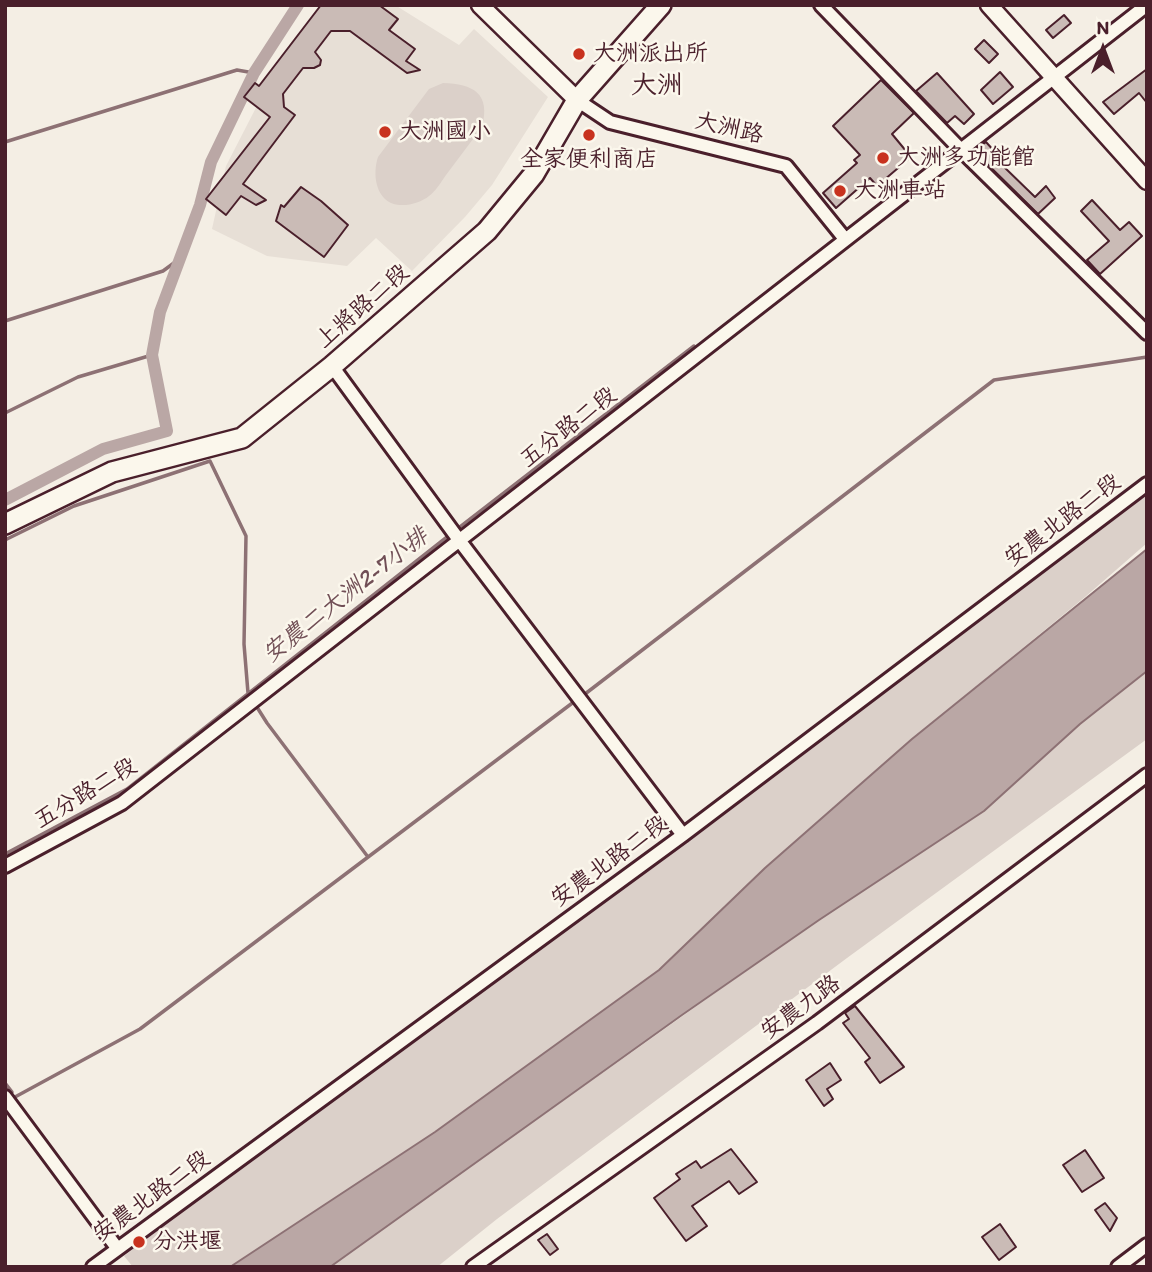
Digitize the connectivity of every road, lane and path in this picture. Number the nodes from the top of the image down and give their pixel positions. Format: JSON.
{"nodes":[{"id":1,"x":480,"y":5,"type":"edge"},
{"id":2,"x":661,"y":5,"type":"edge"},
{"id":3,"x":821,"y":5,"type":"edge"},
{"id":4,"x":989,"y":5,"type":"edge"},
{"id":5,"x":1147,"y":5,"type":"edge"},
{"id":6,"x":1054,"y":77,"type":"junction"},
{"id":7,"x":577,"y":100,"type":"junction"},
{"id":8,"x":960,"y":149,"type":"junction"},
{"id":9,"x":1147,"y":181,"type":"edge"},
{"id":10,"x":845,"y":239,"type":"junction"},
{"id":11,"x":1147,"y":333,"type":"edge"},
{"id":12,"x":332,"y":366,"type":"junction"},
{"id":13,"x":1147,"y":484,"type":"edge"},
{"id":14,"x":5,"y":524,"type":"edge"},
{"id":15,"x":459,"y":540,"type":"junction"},
{"id":16,"x":1147,"y":775,"type":"edge"},
{"id":17,"x":683,"y":835,"type":"junction"},
{"id":18,"x":5,"y":866,"type":"edge"},
{"id":19,"x":5,"y":1097,"type":"edge"},
{"id":20,"x":1147,"y":1245,"type":"edge"},
{"id":21,"x":117,"y":1248,"type":"junction"},
{"id":22,"x":93,"y":1267,"type":"edge"},
{"id":23,"x":473,"y":1267,"type":"edge"},
{"id":24,"x":1118,"y":1267,"type":"edge"}],
"edges":[{"from":1,"to":7,"type":"street"},
{"from":2,"to":7,"type":"main road","name":"上將路二段"},
{"from":3,"to":8,"type":"street"},
{"from":4,"to":6,"type":"street"},
{"from":5,"to":6,"type":"street","name":"五分路二段"},
{"from":6,"to":8,"type":"street","name":"五分路二段"},
{"from":6,"to":9,"type":"street"},
{"from":7,"to":10,"type":"street","name":"大洲路"},
{"from":7,"to":12,"type":"main road","name":"上將路二段"},
{"from":8,"to":10,"type":"street","name":"五分路二段"},
{"from":8,"to":11,"type":"street"},
{"from":10,"to":15,"type":"street","name":"五分路二段"},
{"from":12,"to":14,"type":"main road","name":"上將路二段"},
{"from":12,"to":15,"type":"street"},
{"from":13,"to":17,"type":"street","name":"安農北路二段"},
{"from":15,"to":17,"type":"street"},
{"from":15,"to":18,"type":"street","name":"五分路二段"},
{"from":16,"to":23,"type":"street","name":"安農九路"},
{"from":17,"to":21,"type":"street","name":"安農北路二段"},
{"from":19,"to":21,"type":"street"},
{"from":20,"to":24,"type":"street"},
{"from":21,"to":22,"type":"street","name":"安農北路二段"}]}
